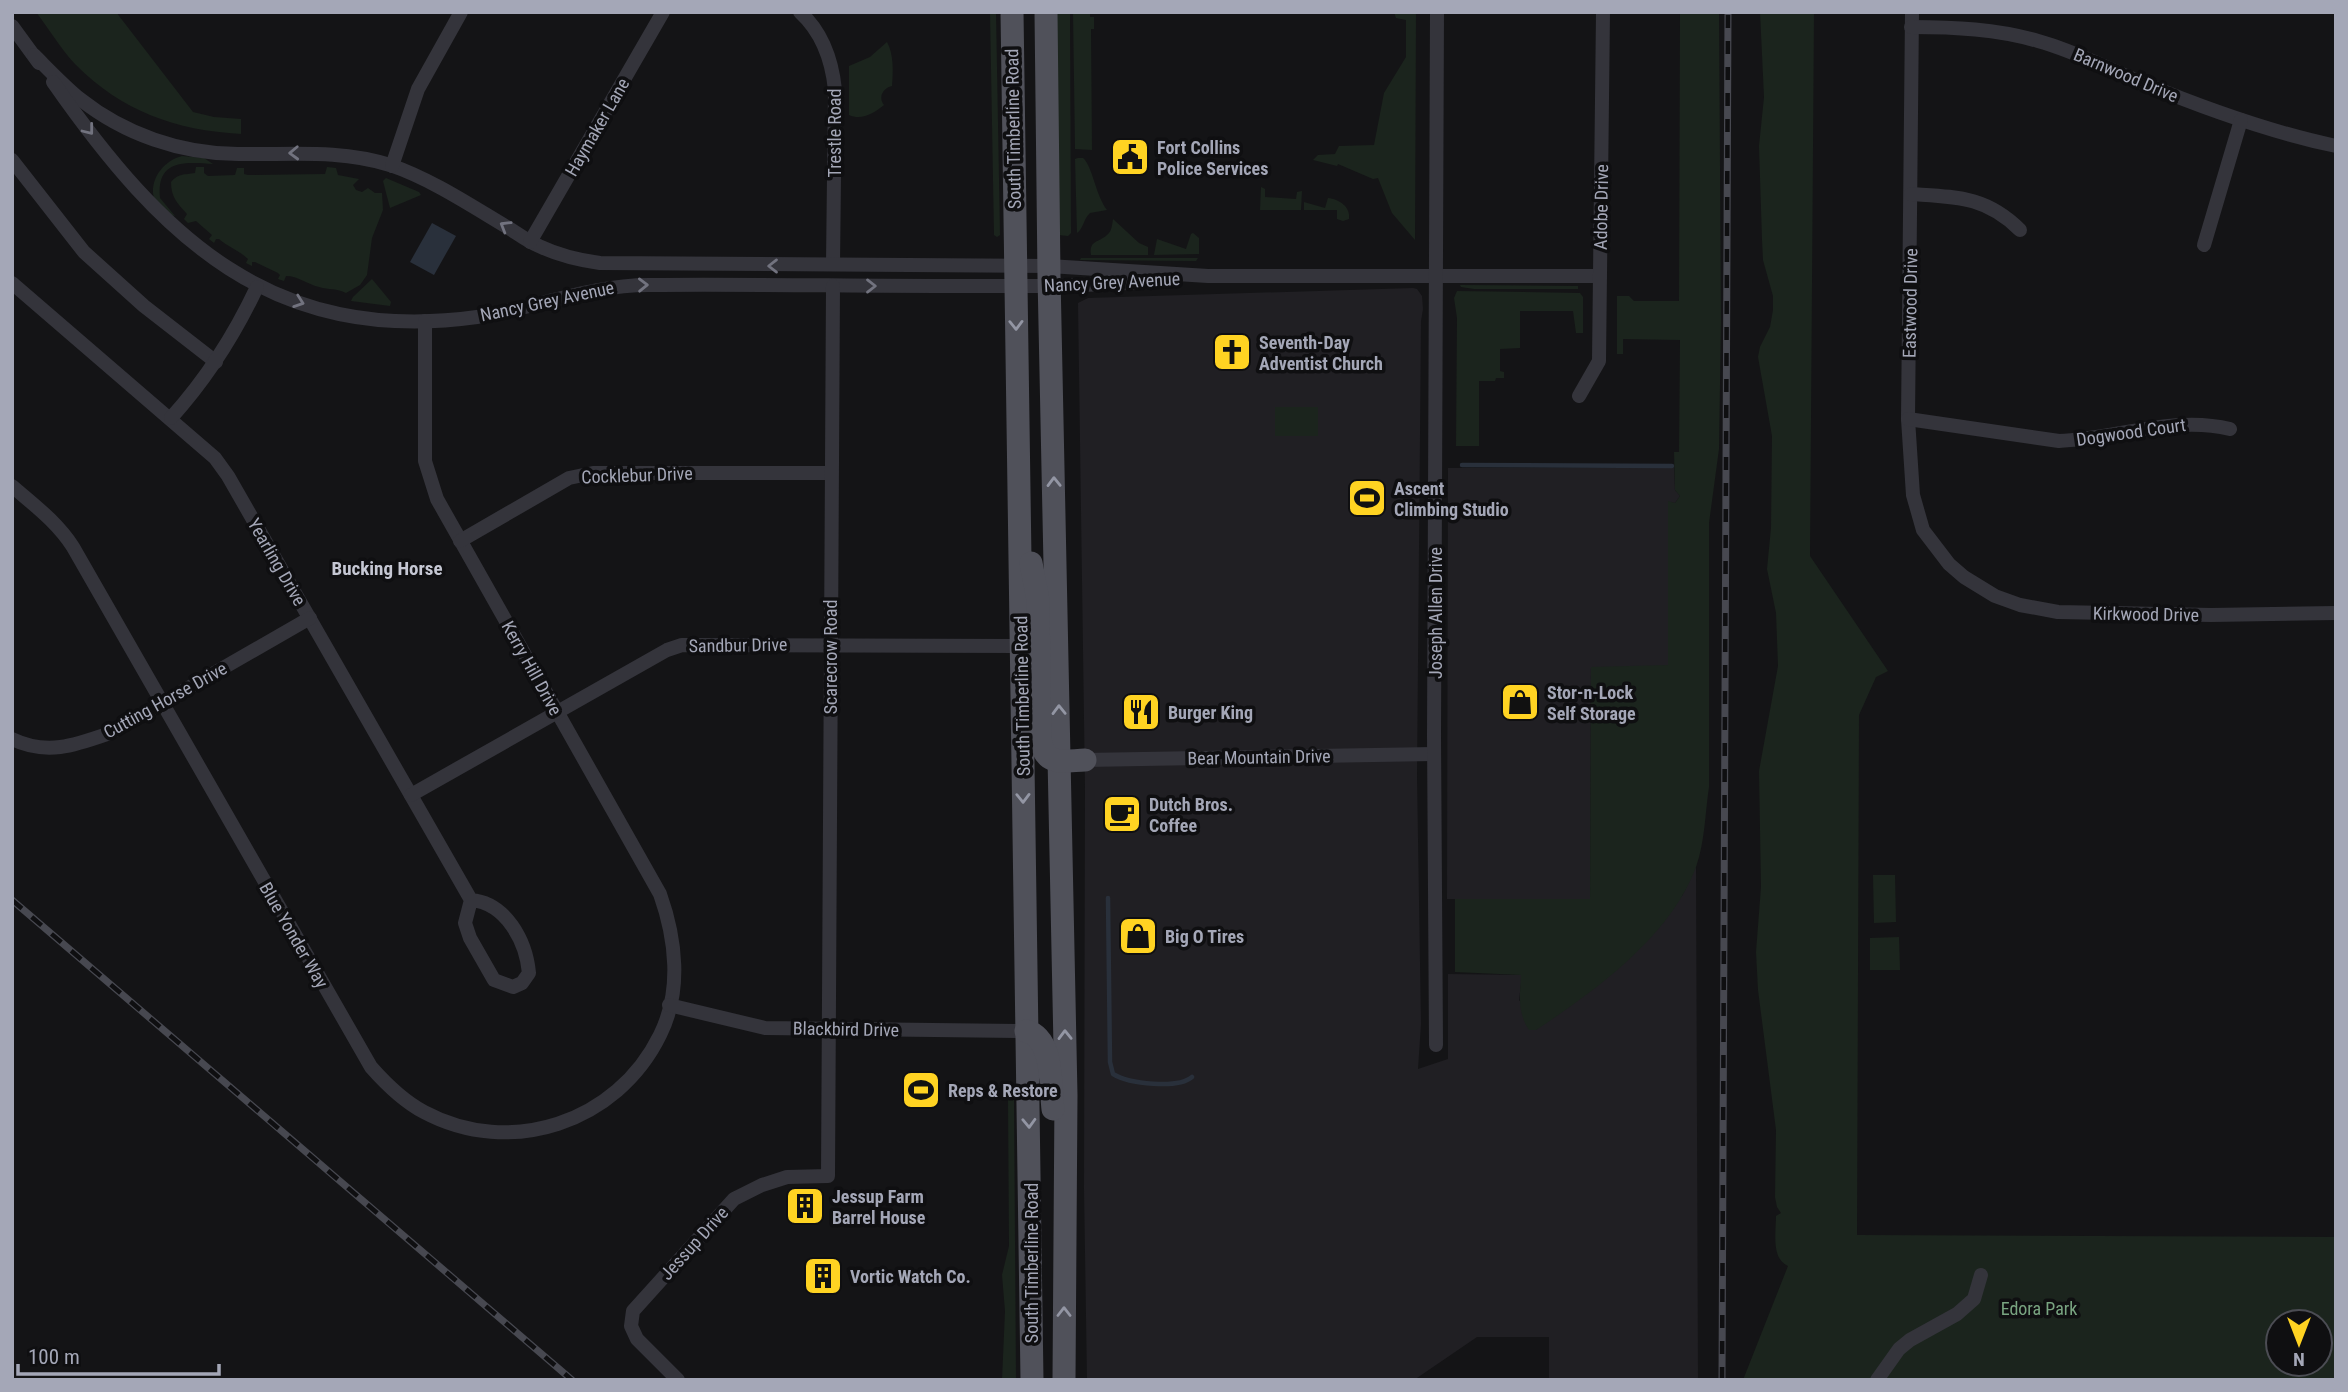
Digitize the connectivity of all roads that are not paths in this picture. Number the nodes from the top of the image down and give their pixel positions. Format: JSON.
{"nodes":[{"id":1,"x":461,"y":12,"type":"edge"},
{"id":2,"x":663,"y":12,"type":"edge"},
{"id":3,"x":800,"y":12,"type":"edge"},
{"id":4,"x":1012,"y":12,"type":"edge"},
{"id":5,"x":1037,"y":12,"type":"edge"},
{"id":6,"x":1046,"y":12,"type":"edge"},
{"id":7,"x":1437,"y":12,"type":"edge"},
{"id":8,"x":1603,"y":12,"type":"edge"},
{"id":9,"x":1911,"y":20,"type":"edge"},
{"id":10,"x":12,"y":26,"type":"edge"},
{"id":11,"x":1046,"y":43,"type":"junction"},
{"id":12,"x":34,"y":55,"type":"junction"},
{"id":13,"x":2241,"y":120,"type":"junction"},
{"id":14,"x":2336,"y":146,"type":"edge"},
{"id":15,"x":12,"y":160,"type":"edge"},
{"id":16,"x":392,"y":166,"type":"junction"},
{"id":17,"x":1911,"y":194,"type":"junction"},
{"id":18,"x":2020,"y":230,"type":"dead end"},
{"id":19,"x":530,"y":242,"type":"junction"},
{"id":20,"x":2204,"y":245,"type":"dead end"},
{"id":21,"x":833,"y":264,"type":"junction"},
{"id":22,"x":1015,"y":276,"type":"junction"},
{"id":23,"x":1049,"y":276,"type":"junction"},
{"id":24,"x":1436,"y":276,"type":"junction"},
{"id":25,"x":1600,"y":276,"type":"junction"},
{"id":26,"x":13,"y":284,"type":"edge"},
{"id":27,"x":257,"y":286,"type":"junction"},
{"id":28,"x":833,"y":286,"type":"junction"},
{"id":29,"x":425,"y":321,"type":"junction"},
{"id":30,"x":216,"y":362,"type":"junction"},
{"id":31,"x":1579,"y":396,"type":"dead end"},
{"id":32,"x":171,"y":418,"type":"junction"},
{"id":33,"x":1908,"y":419,"type":"junction"},
{"id":34,"x":2230,"y":429,"type":"dead end"},
{"id":35,"x":831,"y":473,"type":"junction"},
{"id":36,"x":12,"y":486,"type":"edge"},
{"id":37,"x":460,"y":541,"type":"junction"},
{"id":38,"x":1021,"y":545,"type":"junction"},
{"id":39,"x":1964,"y":577,"type":"joint"},
{"id":40,"x":2336,"y":613,"type":"edge"},
{"id":41,"x":310,"y":618,"type":"junction"},
{"id":42,"x":830,"y":645,"type":"junction"},
{"id":43,"x":1020,"y":646,"type":"junction"},
{"id":44,"x":162,"y":703,"type":"junction"},
{"id":45,"x":557,"y":712,"type":"junction"},
{"id":46,"x":12,"y":739,"type":"edge"},
{"id":47,"x":1434,"y":754,"type":"junction"},
{"id":48,"x":1085,"y":760,"type":"joint"},
{"id":49,"x":1060,"y":761,"type":"junction"},
{"id":50,"x":411,"y":794,"type":"junction"},
{"id":51,"x":471,"y":900,"type":"junction"},
{"id":52,"x":669,"y":1005,"type":"junction"},
{"id":53,"x":828,"y":1029,"type":"junction"},
{"id":54,"x":1026,"y":1031,"type":"junction"},
{"id":55,"x":1436,"y":1045,"type":"dead end"},
{"id":56,"x":1031,"y":1176,"type":"junction"},
{"id":57,"x":1064,"y":1213,"type":"junction"},
{"id":58,"x":1981,"y":1275,"type":"dead end"},
{"id":59,"x":678,"y":1380,"type":"edge"},
{"id":60,"x":1032,"y":1380,"type":"edge"},
{"id":61,"x":1051,"y":1380,"type":"edge"},
{"id":62,"x":1064,"y":1380,"type":"edge"},
{"id":63,"x":1877,"y":1380,"type":"edge"}],
"edges":[{"from":1,"to":16,"type":"street"},
{"from":2,"to":19,"type":"street","name":"Haymaker Lane"},
{"from":3,"to":21,"type":"street","name":"Trestle Road"},
{"from":4,"to":22,"type":"main road","name":"South Timberline Road"},
{"from":5,"to":11,"type":"main road"},
{"from":6,"to":11,"type":"main road","name":"South Timberline Road"},
{"from":7,"to":24,"type":"street","name":"Joseph Allen Drive"},
{"from":8,"to":25,"type":"street","name":"Adobe Drive"},
{"from":9,"to":13,"type":"street","name":"Barnwood Drive"},
{"from":9,"to":17,"type":"street","name":"Eastwood Drive"},
{"from":10,"to":12,"type":"street","name":"Nancy Grey Avenue"},
{"from":11,"to":23,"type":"main road","name":"South Timberline Road"},
{"from":16,"to":12,"type":"street","name":"Nancy Grey Avenue","one_way":true},
{"from":12,"to":27,"type":"street","name":"Nancy Grey Avenue","one_way":true},
{"from":13,"to":14,"type":"street","name":"Barnwood Drive"},
{"from":13,"to":20,"type":"street"},
{"from":15,"to":30,"type":"street"},
{"from":19,"to":16,"type":"street","name":"Nancy Grey Avenue","one_way":true},
{"from":17,"to":18,"type":"street"},
{"from":17,"to":33,"type":"street","name":"Eastwood Drive"},
{"from":21,"to":19,"type":"street","name":"Nancy Grey Avenue","one_way":true},
{"from":21,"to":22,"type":"street","name":"Nancy Grey Avenue"},
{"from":22,"to":23,"type":"street","name":"Nancy Grey Avenue"},
{"from":22,"to":23,"type":"street","name":"Nancy Grey Avenue"},
{"from":28,"to":22,"type":"street","name":"Nancy Grey Avenue","one_way":true},
{"from":22,"to":38,"type":"main road","name":"South Timberline Road","one_way":true},
{"from":23,"to":24,"type":"street","name":"Nancy Grey Avenue"},
{"from":49,"to":23,"type":"main road","name":"South Timberline Road","one_way":true},
{"from":24,"to":25,"type":"street","name":"Nancy Grey Avenue"},
{"from":24,"to":47,"type":"street","name":"Joseph Allen Drive"},
{"from":25,"to":31,"type":"street","name":"Adobe Drive"},
{"from":26,"to":32,"type":"street","name":"Yearling Drive"},
{"from":27,"to":29,"type":"street","name":"Nancy Grey Avenue","one_way":true},
{"from":27,"to":30,"type":"street"},
{"from":29,"to":28,"type":"street","name":"Nancy Grey Avenue","one_way":true},
{"from":28,"to":35,"type":"street","name":"Scarecrow Road"},
{"from":29,"to":37,"type":"street","name":"Kerry Hill Drive"},
{"from":30,"to":32,"type":"street"},
{"from":32,"to":41,"type":"street","name":"Yearling Drive"},
{"from":33,"to":34,"type":"street","name":"Dogwood Court"},
{"from":33,"to":39,"type":"street","name":"Eastwood Drive"},
{"from":35,"to":37,"type":"street","name":"Cocklebur Drive"},
{"from":35,"to":42,"type":"street","name":"Scarecrow Road"},
{"from":36,"to":44,"type":"street","name":"Blue Yonder Way"},
{"from":37,"to":45,"type":"street","name":"Kerry Hill Drive"},
{"from":38,"to":43,"type":"main road","name":"South Timberline Road"},
{"from":38,"to":49,"type":"main road"},
{"from":39,"to":40,"type":"street","name":"Kirkwood Drive"},
{"from":41,"to":44,"type":"street","name":"Cutting Horse Drive"},
{"from":41,"to":50,"type":"street","name":"Yearling Drive"},
{"from":42,"to":43,"type":"street","name":"Sandbur Drive"},
{"from":42,"to":45,"type":"street","name":"Sandbur Drive"},
{"from":42,"to":53,"type":"street","name":"Scarecrow Road"},
{"from":43,"to":54,"type":"main road","name":"South Timberline Road","one_way":true},
{"from":44,"to":46,"type":"street","name":"Cutting Horse Drive"},
{"from":44,"to":52,"type":"street","name":"Blue Yonder Way"},
{"from":45,"to":50,"type":"street","name":"Sandbur Drive"},
{"from":45,"to":52,"type":"street","name":"Kerry Hill Drive"},
{"from":47,"to":48,"type":"street","name":"Bear Mountain Drive"},
{"from":47,"to":55,"type":"street","name":"Joseph Allen Drive"},
{"from":48,"to":49,"type":"main road"},
{"from":57,"to":49,"type":"main road","name":"South Timberline Road","one_way":true},
{"from":50,"to":51,"type":"street","name":"Yearling Drive"},
{"from":51,"to":51,"type":"street"},
{"from":52,"to":53,"type":"street","name":"Blackbird Drive"},
{"from":53,"to":54,"type":"street","name":"Blackbird Drive"},
{"from":53,"to":59,"type":"street","name":"Jessup Drive"},
{"from":54,"to":56,"type":"main road","name":"South Timberline Road","one_way":true},
{"from":54,"to":57,"type":"main road"},
{"from":56,"to":60,"type":"main road","name":"South Timberline Road"},
{"from":56,"to":61,"type":"main road"},
{"from":62,"to":57,"type":"main road","name":"South Timberline Road","one_way":true},
{"from":58,"to":63,"type":"street"}]}
